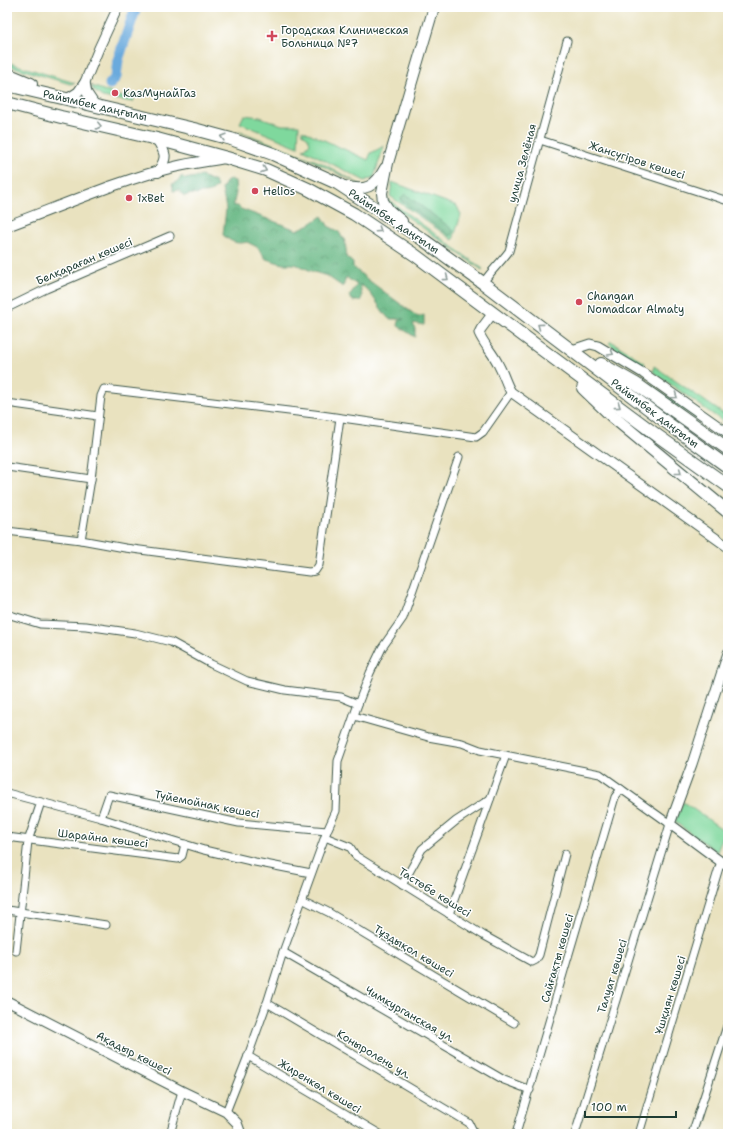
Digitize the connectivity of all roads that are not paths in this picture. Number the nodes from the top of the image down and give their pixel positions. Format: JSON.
{"nodes":[{"id":1,"x":118,"y":7,"type":"edge"},
{"id":2,"x":434,"y":7,"type":"edge"},
{"id":3,"x":567,"y":41,"type":"dead end"},
{"id":4,"x":7,"y":74,"type":"edge"},
{"id":5,"x":85,"y":82,"type":"junction"},
{"id":6,"x":7,"y":84,"type":"edge"},
{"id":7,"x":67,"y":99,"type":"junction"},
{"id":8,"x":7,"y":103,"type":"edge"},
{"id":9,"x":95,"y":106,"type":"junction"},
{"id":10,"x":7,"y":111,"type":"edge"},
{"id":11,"x":61,"y":117,"type":"junction"},
{"id":12,"x":158,"y":139,"type":"junction"},
{"id":13,"x":540,"y":140,"type":"junction"},
{"id":14,"x":227,"y":158,"type":"junction"},
{"id":15,"x":388,"y":163,"type":"junction"},
{"id":16,"x":158,"y":172,"type":"junction"},
{"id":17,"x":337,"y":183,"type":"junction"},
{"id":18,"x":728,"y":201,"type":"edge"},
{"id":19,"x":7,"y":226,"type":"edge"},
{"id":20,"x":170,"y":236,"type":"dead end"},
{"id":21,"x":425,"y":241,"type":"junction"},
{"id":22,"x":483,"y":283,"type":"junction"},
{"id":23,"x":7,"y":308,"type":"edge"},
{"id":24,"x":493,"y":313,"type":"junction"},
{"id":25,"x":556,"y":338,"type":"junction"},
{"id":26,"x":574,"y":349,"type":"junction"},
{"id":27,"x":545,"y":352,"type":"junction"},
{"id":28,"x":643,"y":373,"type":"junction"},
{"id":29,"x":636,"y":384,"type":"junction"},
{"id":30,"x":511,"y":392,"type":"junction"},
{"id":31,"x":7,"y":403,"type":"edge"},
{"id":32,"x":98,"y":416,"type":"junction"},
{"id":33,"x":340,"y":418,"type":"junction"},
{"id":34,"x":728,"y":433,"type":"edge"},
{"id":35,"x":728,"y":449,"type":"edge"},
{"id":36,"x":460,"y":457,"type":"dead end"},
{"id":37,"x":7,"y":467,"type":"edge"},
{"id":38,"x":728,"y":467,"type":"edge"},
{"id":39,"x":91,"y":479,"type":"junction"},
{"id":40,"x":728,"y":486,"type":"edge"},
{"id":41,"x":728,"y":512,"type":"edge"},
{"id":42,"x":7,"y":531,"type":"edge"},
{"id":43,"x":81,"y":540,"type":"junction"},
{"id":44,"x":728,"y":547,"type":"edge"},
{"id":45,"x":7,"y":614,"type":"edge"},
{"id":46,"x":728,"y":653,"type":"edge"},
{"id":47,"x":358,"y":704,"type":"junction"},
{"id":48,"x":354,"y":716,"type":"junction"},
{"id":49,"x":506,"y":755,"type":"junction"},
{"id":50,"x":621,"y":790,"type":"junction"},
{"id":51,"x":7,"y":793,"type":"edge"},
{"id":52,"x":490,"y":799,"type":"junction"},
{"id":53,"x":41,"y":802,"type":"junction"},
{"id":54,"x":101,"y":818,"type":"junction"},
{"id":55,"x":670,"y":824,"type":"junction"},
{"id":56,"x":326,"y":834,"type":"junction"},
{"id":57,"x":7,"y":837,"type":"edge"},
{"id":58,"x":28,"y":841,"type":"junction"},
{"id":59,"x":185,"y":844,"type":"junction"},
{"id":60,"x":565,"y":854,"type":"dead end"},
{"id":61,"x":725,"y":864,"type":"edge"},
{"id":62,"x":311,"y":873,"type":"junction"},
{"id":63,"x":402,"y":885,"type":"junction"},
{"id":64,"x":302,"y":900,"type":"junction"},
{"id":65,"x":7,"y":910,"type":"edge"},
{"id":66,"x":20,"y":912,"type":"junction"},
{"id":67,"x":449,"y":914,"type":"junction"},
{"id":68,"x":106,"y":925,"type":"dead end"},
{"id":69,"x":16,"y":951,"type":"dead end"},
{"id":70,"x":282,"y":952,"type":"junction"},
{"id":71,"x":7,"y":1001,"type":"edge"},
{"id":72,"x":267,"y":1004,"type":"junction"},
{"id":73,"x":728,"y":1023,"type":"edge"},
{"id":74,"x":514,"y":1024,"type":"dead end"},
{"id":75,"x":248,"y":1056,"type":"junction"},
{"id":76,"x":530,"y":1090,"type":"junction"},
{"id":77,"x":182,"y":1091,"type":"junction"},
{"id":78,"x":226,"y":1112,"type":"junction"},
{"id":79,"x":170,"y":1134,"type":"edge"},
{"id":80,"x":241,"y":1134,"type":"edge"},
{"id":81,"x":380,"y":1134,"type":"edge"},
{"id":82,"x":472,"y":1134,"type":"edge"},
{"id":83,"x":516,"y":1134,"type":"edge"},
{"id":84,"x":575,"y":1134,"type":"edge"},
{"id":85,"x":639,"y":1134,"type":"edge"},
{"id":86,"x":692,"y":1134,"type":"edge"}],
"edges":[{"from":1,"to":5,"type":"street"},
{"from":2,"to":15,"type":"main road"},
{"from":3,"to":13,"type":"street","name":"улица Зелёная"},
{"from":4,"to":7,"type":"highway"},
{"from":5,"to":7,"type":"street"},
{"from":5,"to":9,"type":"street"},
{"from":6,"to":7,"type":"highway","name":"Райымбек даңғылы"},
{"from":7,"to":9,"type":"highway","name":"Райымбек даңғылы"},
{"from":8,"to":11,"type":"highway","name":"Райымбек даңғылы"},
{"from":17,"to":9,"type":"highway","name":"Райымбек даңғылы","one_way":true},
{"from":10,"to":11,"type":"highway"},
{"from":11,"to":12,"type":"highway","name":"Райымбек даңғылы","one_way":true},
{"from":12,"to":14,"type":"highway","name":"Райымбек даңғылы"},
{"from":12,"to":16,"type":"main road"},
{"from":13,"to":18,"type":"street","name":"Жансүгіров көшесі"},
{"from":13,"to":22,"type":"street","name":"улица Зелёная"},
{"from":14,"to":16,"type":"main road"},
{"from":14,"to":24,"type":"highway","name":"Райымбек даңғылы","one_way":true},
{"from":15,"to":17,"type":"main road"},
{"from":15,"to":21,"type":"main road"},
{"from":16,"to":19,"type":"main road"},
{"from":17,"to":21,"type":"highway","name":"Райымбек даңғылы"},
{"from":20,"to":23,"type":"street","name":"Белқараған көшесі"},
{"from":21,"to":22,"type":"highway","name":"Райымбек даңғылы"},
{"from":25,"to":22,"type":"highway","name":"Райымбек даңғылы","one_way":true},
{"from":24,"to":27,"type":"highway","name":"Райымбек даңғылы"},
{"from":24,"to":30,"type":"street"},
{"from":25,"to":26,"type":"highway"},
{"from":25,"to":38,"type":"highway","name":"Райымбек даңғылы"},
{"from":26,"to":28,"type":"street","one_way":true},
{"from":26,"to":29,"type":"highway"},
{"from":27,"to":40,"type":"highway","name":"Райымбек даңғылы","one_way":true},
{"from":27,"to":41,"type":"highway","one_way":true},
{"from":28,"to":29,"type":"street"},
{"from":28,"to":34,"type":"street","one_way":true},
{"from":29,"to":35,"type":"highway"},
{"from":30,"to":33,"type":"street"},
{"from":30,"to":44,"type":"street"},
{"from":31,"to":32,"type":"street"},
{"from":32,"to":33,"type":"street"},
{"from":32,"to":39,"type":"street"},
{"from":33,"to":43,"type":"street"},
{"from":36,"to":47,"type":"street"},
{"from":37,"to":39,"type":"street"},
{"from":39,"to":43,"type":"street"},
{"from":42,"to":43,"type":"street"},
{"from":45,"to":47,"type":"street"},
{"from":46,"to":55,"type":"street"},
{"from":47,"to":48,"type":"street"},
{"from":48,"to":49,"type":"street"},
{"from":48,"to":56,"type":"street"},
{"from":49,"to":50,"type":"street"},
{"from":49,"to":52,"type":"street"},
{"from":50,"to":55,"type":"street"},
{"from":50,"to":76,"type":"street","name":"Сайғақты көшесі"},
{"from":51,"to":53,"type":"street"},
{"from":52,"to":63,"type":"street"},
{"from":52,"to":67,"type":"street"},
{"from":53,"to":54,"type":"street"},
{"from":53,"to":58,"type":"street"},
{"from":54,"to":56,"type":"street","name":"Түйемойнақ көшесі"},
{"from":54,"to":59,"type":"street"},
{"from":55,"to":61,"type":"street"},
{"from":55,"to":84,"type":"street","name":"Талуат көшесі"},
{"from":56,"to":62,"type":"street"},
{"from":56,"to":63,"type":"street","name":"Тастөбе көшесі"},
{"from":57,"to":58,"type":"street","name":"Шарайна көшесі"},
{"from":58,"to":59,"type":"street","name":"Шарайна көшесі"},
{"from":58,"to":66,"type":"street"},
{"from":59,"to":62,"type":"street"},
{"from":60,"to":67,"type":"street","name":"Тастөбе көшесі"},
{"from":61,"to":85,"type":"street","name":"Ұшқиян көшесі"},
{"from":62,"to":64,"type":"street"},
{"from":63,"to":67,"type":"street","name":"Тастөбе көшесі"},
{"from":64,"to":70,"type":"street"},
{"from":64,"to":74,"type":"street","name":"Тұздықол көшесі"},
{"from":65,"to":66,"type":"street"},
{"from":66,"to":68,"type":"street"},
{"from":66,"to":69,"type":"street"},
{"from":70,"to":72,"type":"street"},
{"from":70,"to":76,"type":"street","name":"Чимкурганская ул."},
{"from":71,"to":77,"type":"street","name":"Ақадыр көшесі"},
{"from":72,"to":75,"type":"street"},
{"from":72,"to":82,"type":"street","name":"Коныролень ул."},
{"from":73,"to":86,"type":"street"},
{"from":75,"to":78,"type":"street"},
{"from":75,"to":81,"type":"street","name":"Жиренкөл көшесі"},
{"from":76,"to":83,"type":"street","name":"Сайғақты көшесі"},
{"from":77,"to":78,"type":"street","name":"Ақадыр көшесі"},
{"from":77,"to":79,"type":"street"},
{"from":78,"to":80,"type":"street","name":"Ақадыр көшесі"}]}
